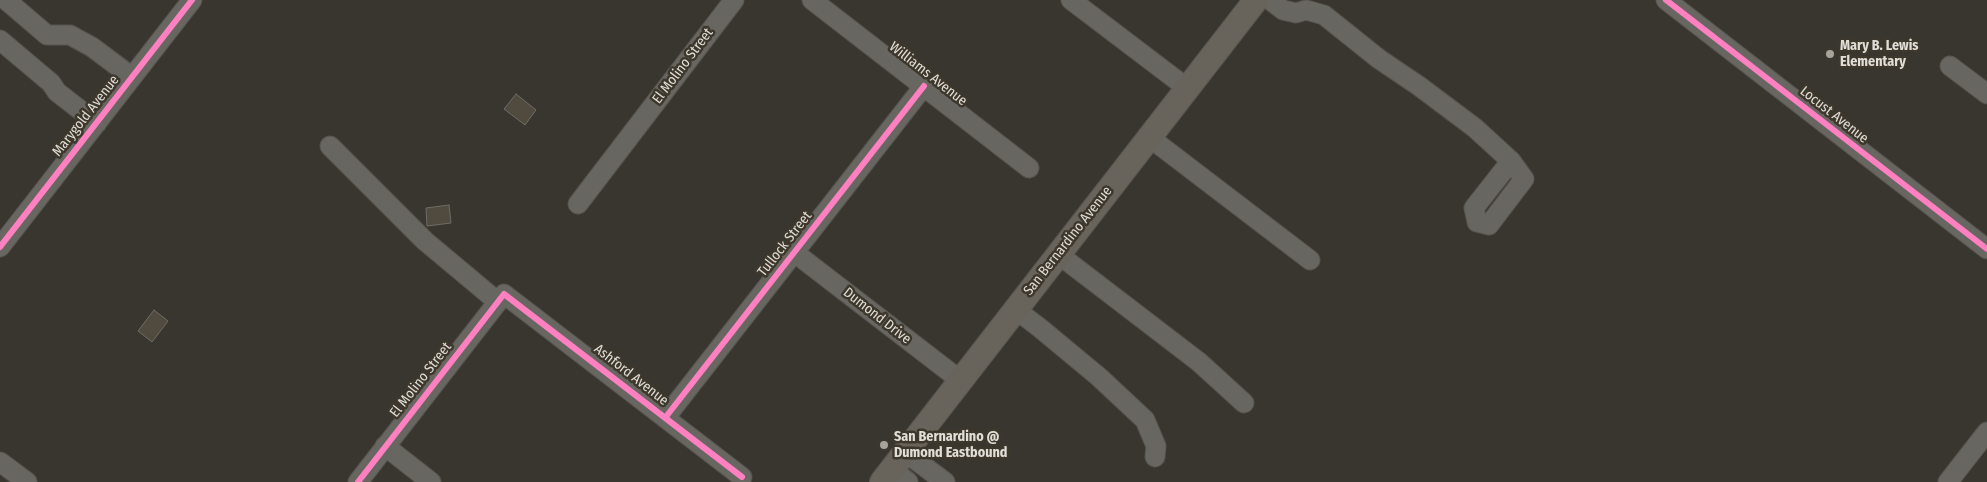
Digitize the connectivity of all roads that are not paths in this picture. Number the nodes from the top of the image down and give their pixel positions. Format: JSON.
{"nodes":[{"id":1,"x":6,"y":0,"type":"edge"},
{"id":2,"x":192,"y":0,"type":"edge"},
{"id":3,"x":734,"y":0,"type":"edge"},
{"id":4,"x":812,"y":0,"type":"edge"},
{"id":5,"x":1071,"y":0,"type":"edge"},
{"id":6,"x":1256,"y":0,"type":"edge"},
{"id":7,"x":1270,"y":0,"type":"edge"},
{"id":8,"x":1666,"y":0,"type":"edge"},
{"id":9,"x":0,"y":40,"type":"edge"},
{"id":10,"x":1950,"y":66,"type":"dead end"},
{"id":11,"x":132,"y":77,"type":"junction"},
{"id":12,"x":924,"y":86,"type":"junction"},
{"id":13,"x":1187,"y":88,"type":"junction"},
{"id":14,"x":1987,"y":94,"type":"edge"},
{"id":15,"x":96,"y":123,"type":"junction"},
{"id":16,"x":1149,"y":136,"type":"junction"},
{"id":17,"x":330,"y":146,"type":"dead end"},
{"id":18,"x":1511,"y":161,"type":"dead end"},
{"id":19,"x":1029,"y":168,"type":"dead end"},
{"id":20,"x":578,"y":204,"type":"dead end"},
{"id":21,"x":0,"y":247,"type":"edge"},
{"id":22,"x":1987,"y":249,"type":"edge"},
{"id":23,"x":795,"y":253,"type":"junction"},
{"id":24,"x":1058,"y":254,"type":"junction"},
{"id":25,"x":1310,"y":260,"type":"dead end"},
{"id":26,"x":501,"y":298,"type":"junction"},
{"id":27,"x":1015,"y":310,"type":"junction"},
{"id":28,"x":960,"y":380,"type":"junction"},
{"id":29,"x":1244,"y":402,"type":"dead end"},
{"id":30,"x":666,"y":418,"type":"junction"},
{"id":31,"x":1987,"y":432,"type":"edge"},
{"id":32,"x":385,"y":446,"type":"junction"},
{"id":33,"x":1155,"y":457,"type":"dead end"},
{"id":34,"x":0,"y":462,"type":"edge"},
{"id":35,"x":897,"y":471,"type":"edge"},
{"id":36,"x":742,"y":476,"type":"dead end"},
{"id":37,"x":27,"y":482,"type":"edge"},
{"id":38,"x":358,"y":482,"type":"edge"},
{"id":39,"x":431,"y":482,"type":"edge"},
{"id":40,"x":945,"y":482,"type":"edge"},
{"id":41,"x":1948,"y":482,"type":"edge"}],
"edges":[{"from":1,"to":11,"type":"street"},
{"from":2,"to":11,"type":"street","name":"Marygold Avenue"},
{"from":3,"to":20,"type":"street","name":"El Molino Street"},
{"from":4,"to":12,"type":"street","name":"Williams Avenue"},
{"from":5,"to":13,"type":"street"},
{"from":6,"to":13,"type":"main road","name":"San Bernardino Avenue"},
{"from":7,"to":18,"type":"street"},
{"from":8,"to":22,"type":"street","name":"Locust Avenue"},
{"from":9,"to":15,"type":"street"},
{"from":10,"to":14,"type":"street"},
{"from":11,"to":15,"type":"street","name":"Marygold Avenue"},
{"from":12,"to":19,"type":"street","name":"Williams Avenue"},
{"from":12,"to":23,"type":"street","name":"Tullock Street"},
{"from":13,"to":16,"type":"main road","name":"San Bernardino Avenue"},
{"from":15,"to":21,"type":"street","name":"Marygold Avenue"},
{"from":16,"to":24,"type":"main road","name":"San Bernardino Avenue"},
{"from":16,"to":25,"type":"street"},
{"from":17,"to":26,"type":"street","name":"Ashford Avenue"},
{"from":23,"to":28,"type":"street","name":"Dumond Drive"},
{"from":23,"to":30,"type":"street","name":"Tullock Street"},
{"from":24,"to":27,"type":"main road","name":"San Bernardino Avenue"},
{"from":24,"to":29,"type":"street"},
{"from":26,"to":30,"type":"street","name":"Ashford Avenue"},
{"from":26,"to":32,"type":"street","name":"El Molino Street"},
{"from":27,"to":28,"type":"main road","name":"San Bernardino Avenue"},
{"from":27,"to":33,"type":"street"},
{"from":28,"to":35,"type":"main road","name":"San Bernardino Avenue"},
{"from":30,"to":36,"type":"street","name":"Ashford Avenue"},
{"from":31,"to":41,"type":"street"},
{"from":32,"to":38,"type":"street","name":"El Molino Street"},
{"from":32,"to":39,"type":"street"},
{"from":34,"to":37,"type":"street"},
{"from":35,"to":40,"type":"street"}]}
